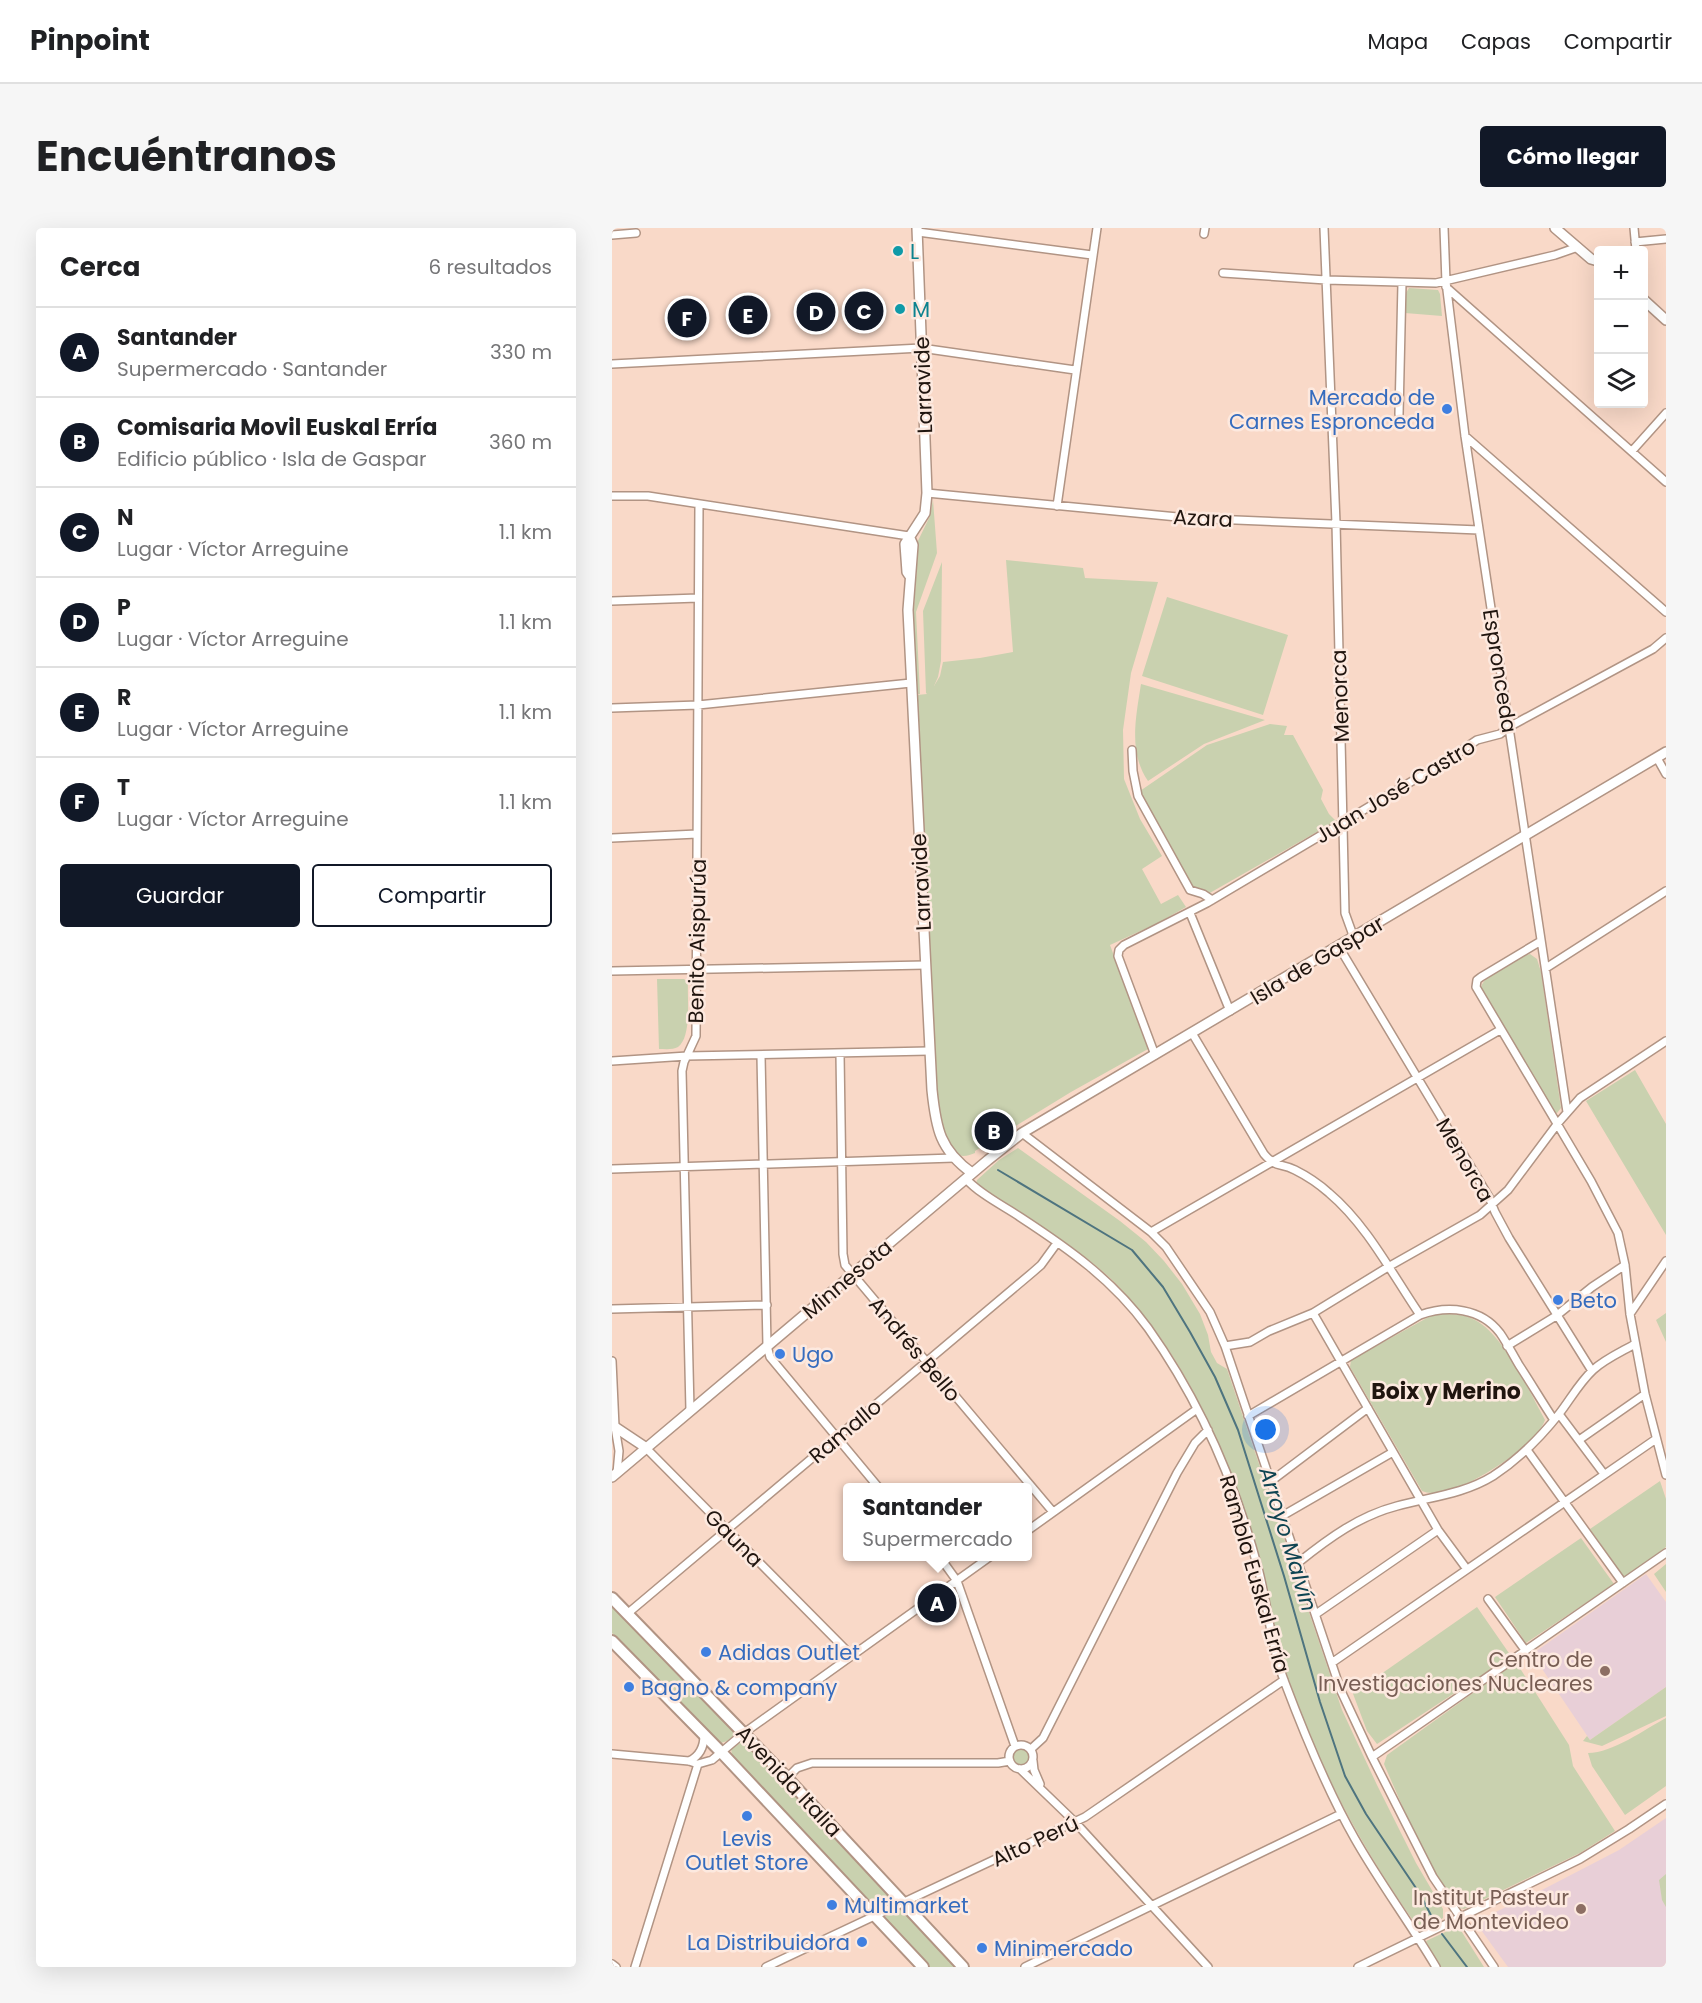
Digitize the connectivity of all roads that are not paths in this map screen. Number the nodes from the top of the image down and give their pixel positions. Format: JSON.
{"nodes":[{"id":1,"x":1097,"y":228,"type":"edge"},
{"id":2,"x":1324,"y":228,"type":"edge"},
{"id":3,"x":1444,"y":228,"type":"edge"},
{"id":4,"x":1555,"y":228,"type":"edge"},
{"id":5,"x":1565,"y":228,"type":"edge"},
{"id":6,"x":1634,"y":228,"type":"edge"},
{"id":7,"x":917,"y":230,"type":"edge"},
{"id":8,"x":636,"y":233,"type":"dead end"},
{"id":9,"x":612,"y":235,"type":"edge"},
{"id":10,"x":1666,"y":238,"type":"edge"},
{"id":11,"x":1635,"y":242,"type":"junction"},
{"id":12,"x":1636,"y":246,"type":"edge"},
{"id":13,"x":1578,"y":247,"type":"junction"},
{"id":14,"x":1594,"y":254,"type":"edge"},
{"id":15,"x":1092,"y":255,"type":"junction"},
{"id":16,"x":1594,"y":260,"type":"edge"},
{"id":17,"x":1222,"y":273,"type":"dead end"},
{"id":18,"x":1326,"y":280,"type":"junction"},
{"id":19,"x":1402,"y":283,"type":"junction"},
{"id":20,"x":1446,"y":284,"type":"junction"},
{"id":21,"x":1648,"y":304,"type":"edge"},
{"id":22,"x":1666,"y":320,"type":"edge"},
{"id":23,"x":921,"y":348,"type":"junction"},
{"id":24,"x":612,"y":364,"type":"edge"},
{"id":25,"x":1075,"y":370,"type":"junction"},
{"id":26,"x":1666,"y":412,"type":"edge"},
{"id":27,"x":1399,"y":414,"type":"dead end"},
{"id":28,"x":1465,"y":436,"type":"junction"},
{"id":29,"x":1632,"y":451,"type":"junction"},
{"id":30,"x":1666,"y":482,"type":"edge"},
{"id":31,"x":927,"y":493,"type":"junction"},
{"id":32,"x":612,"y":496,"type":"edge"},
{"id":33,"x":699,"y":505,"type":"junction"},
{"id":34,"x":1057,"y":506,"type":"junction"},
{"id":35,"x":1336,"y":523,"type":"junction"},
{"id":36,"x":1479,"y":530,"type":"junction"},
{"id":37,"x":909,"y":536,"type":"junction"},
{"id":38,"x":698,"y":598,"type":"junction"},
{"id":39,"x":612,"y":601,"type":"edge"},
{"id":40,"x":1666,"y":612,"type":"edge"},
{"id":41,"x":1666,"y":638,"type":"edge"},
{"id":42,"x":911,"y":683,"type":"junction"},
{"id":43,"x":698,"y":705,"type":"junction"},
{"id":44,"x":612,"y":708,"type":"edge"},
{"id":45,"x":1509,"y":727,"type":"junction"},
{"id":46,"x":1132,"y":750,"type":"dead end"},
{"id":47,"x":1666,"y":752,"type":"edge"},
{"id":48,"x":1656,"y":758,"type":"junction"},
{"id":49,"x":1666,"y":774,"type":"edge"},
{"id":50,"x":1343,"y":822,"type":"junction"},
{"id":51,"x":698,"y":834,"type":"junction"},
{"id":52,"x":1525,"y":836,"type":"junction"},
{"id":53,"x":612,"y":838,"type":"edge"},
{"id":54,"x":1666,"y":891,"type":"edge"},
{"id":55,"x":1212,"y":900,"type":"junction"},
{"id":56,"x":1190,"y":913,"type":"junction"},
{"id":57,"x":1354,"y":938,"type":"junction"},
{"id":58,"x":1541,"y":941,"type":"junction"},
{"id":59,"x":1339,"y":947,"type":"junction"},
{"id":60,"x":926,"y":966,"type":"junction"},
{"id":61,"x":1546,"y":968,"type":"junction"},
{"id":62,"x":696,"y":970,"type":"junction"},
{"id":63,"x":612,"y":971,"type":"edge"},
{"id":64,"x":1230,"y":1011,"type":"junction"},
{"id":65,"x":1500,"y":1030,"type":"junction"},
{"id":66,"x":1192,"y":1033,"type":"junction"},
{"id":67,"x":1666,"y":1041,"type":"edge"},
{"id":68,"x":929,"y":1051,"type":"junction"},
{"id":69,"x":840,"y":1054,"type":"junction"},
{"id":70,"x":1155,"y":1055,"type":"junction"},
{"id":71,"x":687,"y":1056,"type":"junction"},
{"id":72,"x":761,"y":1056,"type":"junction"},
{"id":73,"x":612,"y":1061,"type":"edge"},
{"id":74,"x":1417,"y":1079,"type":"junction"},
{"id":75,"x":1567,"y":1112,"type":"junction"},
{"id":76,"x":1558,"y":1123,"type":"junction"},
{"id":77,"x":1022,"y":1133,"type":"junction"},
{"id":78,"x":954,"y":1158,"type":"junction"},
{"id":79,"x":842,"y":1163,"type":"junction"},
{"id":80,"x":1272,"y":1163,"type":"junction"},
{"id":81,"x":763,"y":1164,"type":"junction"},
{"id":82,"x":684,"y":1168,"type":"junction"},
{"id":83,"x":612,"y":1169,"type":"edge"},
{"id":84,"x":969,"y":1176,"type":"junction"},
{"id":85,"x":1492,"y":1206,"type":"junction"},
{"id":86,"x":1151,"y":1232,"type":"junction"},
{"id":87,"x":1057,"y":1243,"type":"junction"},
{"id":88,"x":1666,"y":1261,"type":"edge"},
{"id":89,"x":1625,"y":1265,"type":"junction"},
{"id":90,"x":1388,"y":1267,"type":"junction"},
{"id":91,"x":852,"y":1275,"type":"junction"},
{"id":92,"x":767,"y":1305,"type":"junction"},
{"id":93,"x":688,"y":1306,"type":"junction"},
{"id":94,"x":612,"y":1309,"type":"edge"},
{"id":95,"x":1313,"y":1313,"type":"junction"},
{"id":96,"x":1630,"y":1314,"type":"junction"},
{"id":97,"x":1420,"y":1315,"type":"junction"},
{"id":98,"x":1556,"y":1316,"type":"junction"},
{"id":99,"x":1635,"y":1344,"type":"junction"},
{"id":100,"x":767,"y":1346,"type":"junction"},
{"id":101,"x":1225,"y":1346,"type":"junction"},
{"id":102,"x":1507,"y":1346,"type":"junction"},
{"id":103,"x":612,"y":1361,"type":"edge"},
{"id":104,"x":1341,"y":1361,"type":"junction"},
{"id":105,"x":927,"y":1363,"type":"junction"},
{"id":106,"x":1592,"y":1371,"type":"junction"},
{"id":107,"x":1645,"y":1394,"type":"junction"},
{"id":108,"x":1368,"y":1408,"type":"junction"},
{"id":109,"x":1197,"y":1409,"type":"junction"},
{"id":110,"x":690,"y":1410,"type":"junction"},
{"id":111,"x":1559,"y":1414,"type":"junction"},
{"id":112,"x":1248,"y":1416,"type":"junction"},
{"id":113,"x":1554,"y":1420,"type":"junction"},
{"id":114,"x":613,"y":1426,"type":"edge"},
{"id":115,"x":1208,"y":1430,"type":"junction"},
{"id":116,"x":836,"y":1437,"type":"junction"},
{"id":117,"x":1656,"y":1439,"type":"junction"},
{"id":118,"x":1579,"y":1440,"type":"junction"},
{"id":119,"x":645,"y":1448,"type":"junction"},
{"id":120,"x":1527,"y":1450,"type":"junction"},
{"id":121,"x":1394,"y":1452,"type":"junction"},
{"id":122,"x":1604,"y":1474,"type":"junction"},
{"id":123,"x":614,"y":1475,"type":"edge"},
{"id":124,"x":1666,"y":1475,"type":"edge"},
{"id":125,"x":1270,"y":1482,"type":"junction"},
{"id":126,"x":875,"y":1483,"type":"edge"},
{"id":127,"x":1028,"y":1483,"type":"edge"},
{"id":128,"x":1032,"y":1487,"type":"edge"},
{"id":129,"x":1565,"y":1500,"type":"junction"},
{"id":130,"x":1421,"y":1501,"type":"junction"},
{"id":131,"x":1053,"y":1512,"type":"junction"},
{"id":132,"x":1282,"y":1516,"type":"junction"},
{"id":133,"x":1032,"y":1527,"type":"edge"},
{"id":134,"x":1438,"y":1530,"type":"junction"},
{"id":135,"x":727,"y":1531,"type":"junction"},
{"id":136,"x":1666,"y":1553,"type":"edge"},
{"id":137,"x":942,"y":1561,"type":"edge"},
{"id":138,"x":985,"y":1561,"type":"edge"},
{"id":139,"x":1299,"y":1562,"type":"junction"},
{"id":140,"x":1466,"y":1568,"type":"junction"},
{"id":141,"x":957,"y":1581,"type":"junction"},
{"id":142,"x":1623,"y":1583,"type":"junction"},
{"id":143,"x":612,"y":1598,"type":"edge"},
{"id":144,"x":1488,"y":1599,"type":"dead end"},
{"id":145,"x":627,"y":1614,"type":"junction"},
{"id":146,"x":1317,"y":1614,"type":"junction"},
{"id":147,"x":612,"y":1641,"type":"edge"},
{"id":148,"x":1525,"y":1650,"type":"junction"},
{"id":149,"x":852,"y":1656,"type":"junction"},
{"id":150,"x":1332,"y":1662,"type":"junction"},
{"id":151,"x":1284,"y":1680,"type":"junction"},
{"id":152,"x":744,"y":1733,"type":"junction"},
{"id":153,"x":704,"y":1734,"type":"junction"},
{"id":154,"x":1015,"y":1746,"type":"junction"},
{"id":155,"x":1031,"y":1749,"type":"junction"},
{"id":156,"x":722,"y":1753,"type":"junction"},
{"id":157,"x":612,"y":1754,"type":"edge"},
{"id":158,"x":1372,"y":1757,"type":"junction"},
{"id":159,"x":689,"y":1761,"type":"junction"},
{"id":160,"x":1010,"y":1761,"type":"junction"},
{"id":161,"x":1033,"y":1761,"type":"junction"},
{"id":162,"x":698,"y":1764,"type":"junction"},
{"id":163,"x":1020,"y":1769,"type":"junction"},
{"id":164,"x":787,"y":1778,"type":"junction"},
{"id":165,"x":1042,"y":1789,"type":"junction"},
{"id":166,"x":1666,"y":1804,"type":"edge"},
{"id":167,"x":1341,"y":1814,"type":"junction"},
{"id":168,"x":1076,"y":1822,"type":"junction"},
{"id":169,"x":903,"y":1902,"type":"junction"},
{"id":170,"x":1150,"y":1906,"type":"junction"},
{"id":171,"x":874,"y":1915,"type":"junction"},
{"id":172,"x":1460,"y":1918,"type":"junction"},
{"id":173,"x":1418,"y":1937,"type":"junction"},
{"id":174,"x":612,"y":1964,"type":"edge"},
{"id":175,"x":616,"y":1967,"type":"edge"},
{"id":176,"x":635,"y":1967,"type":"edge"},
{"id":177,"x":766,"y":1967,"type":"edge"},
{"id":178,"x":923,"y":1967,"type":"edge"},
{"id":179,"x":963,"y":1967,"type":"edge"},
{"id":180,"x":1024,"y":1967,"type":"edge"},
{"id":181,"x":1208,"y":1967,"type":"edge"},
{"id":182,"x":1358,"y":1967,"type":"edge"},
{"id":183,"x":1436,"y":1967,"type":"edge"},
{"id":184,"x":1494,"y":1967,"type":"edge"}],
"edges":[{"from":1,"to":15,"type":"street"},
{"from":2,"to":18,"type":"street","name":"Menorca"},
{"from":3,"to":20,"type":"street","name":"Espronceda"},
{"from":4,"to":13,"type":"street"},
{"from":5,"to":14,"type":"street"},
{"from":6,"to":11,"type":"street"},
{"from":7,"to":15,"type":"street"},
{"from":7,"to":23,"type":"street","name":"Larravide"},
{"from":8,"to":9,"type":"street"},
{"from":10,"to":11,"type":"street"},
{"from":11,"to":12,"type":"street"},
{"from":13,"to":16,"type":"street"},
{"from":13,"to":20,"type":"street"},
{"from":15,"to":25,"type":"street"},
{"from":17,"to":18,"type":"street"},
{"from":18,"to":19,"type":"street"},
{"from":18,"to":35,"type":"street","name":"Menorca"},
{"from":19,"to":20,"type":"street"},
{"from":19,"to":27,"type":"street"},
{"from":20,"to":28,"type":"street","name":"Espronceda"},
{"from":20,"to":29,"type":"street"},
{"from":21,"to":22,"type":"street"},
{"from":23,"to":24,"type":"street"},
{"from":23,"to":25,"type":"street"},
{"from":23,"to":31,"type":"street","name":"Larravide"},
{"from":25,"to":34,"type":"street"},
{"from":26,"to":29,"type":"street"},
{"from":28,"to":36,"type":"street","name":"Espronceda"},
{"from":28,"to":40,"type":"street"},
{"from":29,"to":30,"type":"street"},
{"from":31,"to":34,"type":"street","name":"Azara"},
{"from":31,"to":37,"type":"street","name":"Larravide"},
{"from":32,"to":33,"type":"street"},
{"from":33,"to":37,"type":"street"},
{"from":33,"to":38,"type":"street","name":"Benito Aispurúa"},
{"from":34,"to":35,"type":"street","name":"Azara"},
{"from":35,"to":36,"type":"street","name":"Azara"},
{"from":35,"to":50,"type":"street","name":"Menorca"},
{"from":36,"to":45,"type":"street","name":"Espronceda"},
{"from":37,"to":42,"type":"street","name":"Larravide"},
{"from":38,"to":39,"type":"street"},
{"from":38,"to":43,"type":"street","name":"Benito Aispurúa"},
{"from":41,"to":45,"type":"street","name":"Juan José Castro"},
{"from":42,"to":43,"type":"street"},
{"from":42,"to":60,"type":"street","name":"Larravide"},
{"from":43,"to":44,"type":"street"},
{"from":43,"to":51,"type":"street","name":"Benito Aispurúa"},
{"from":45,"to":50,"type":"street","name":"Juan José Castro"},
{"from":45,"to":52,"type":"street","name":"Espronceda"},
{"from":46,"to":55,"type":"street"},
{"from":47,"to":48,"type":"street","name":"Isla de Gaspar"},
{"from":48,"to":49,"type":"street"},
{"from":48,"to":52,"type":"street","name":"Isla de Gaspar"},
{"from":50,"to":55,"type":"street","name":"Juan José Castro"},
{"from":50,"to":57,"type":"street","name":"Menorca"},
{"from":51,"to":53,"type":"street"},
{"from":51,"to":62,"type":"street","name":"Benito Aispurúa"},
{"from":52,"to":57,"type":"street","name":"Isla de Gaspar"},
{"from":52,"to":58,"type":"street","name":"Espronceda"},
{"from":54,"to":61,"type":"street"},
{"from":55,"to":56,"type":"street","name":"Juan José Castro"},
{"from":56,"to":64,"type":"street"},
{"from":56,"to":70,"type":"street","name":"Juan José Castro"},
{"from":57,"to":59,"type":"street","name":"Isla de Gaspar"},
{"from":58,"to":61,"type":"street","name":"Espronceda"},
{"from":58,"to":65,"type":"street"},
{"from":59,"to":64,"type":"street","name":"Isla de Gaspar"},
{"from":59,"to":74,"type":"street","name":"Menorca"},
{"from":60,"to":62,"type":"street"},
{"from":60,"to":68,"type":"street","name":"Larravide"},
{"from":61,"to":75,"type":"street","name":"Espronceda"},
{"from":62,"to":63,"type":"street"},
{"from":62,"to":71,"type":"street","name":"Benito Aispurúa"},
{"from":64,"to":66,"type":"street","name":"Isla de Gaspar"},
{"from":65,"to":74,"type":"street"},
{"from":65,"to":76,"type":"street"},
{"from":66,"to":70,"type":"street","name":"Isla de Gaspar"},
{"from":66,"to":80,"type":"street"},
{"from":67,"to":75,"type":"street"},
{"from":68,"to":69,"type":"street"},
{"from":68,"to":78,"type":"street","name":"Larravide"},
{"from":69,"to":72,"type":"street"},
{"from":69,"to":79,"type":"street","name":"Andrés Bello"},
{"from":70,"to":77,"type":"street","name":"Isla de Gaspar"},
{"from":71,"to":72,"type":"street"},
{"from":71,"to":73,"type":"street"},
{"from":71,"to":82,"type":"street","name":"Benito Aispurúa"},
{"from":72,"to":81,"type":"street"},
{"from":74,"to":80,"type":"street"},
{"from":74,"to":85,"type":"street","name":"Menorca"},
{"from":75,"to":76,"type":"street"},
{"from":76,"to":85,"type":"street"},
{"from":76,"to":89,"type":"street"},
{"from":77,"to":84,"type":"street","name":"Isla de Gaspar"},
{"from":77,"to":86,"type":"street","name":"Rambla Euskal Erría"},
{"from":78,"to":79,"type":"street"},
{"from":78,"to":84,"type":"street","name":"Larravide"},
{"from":79,"to":81,"type":"street"},
{"from":79,"to":91,"type":"street","name":"Andrés Bello"},
{"from":80,"to":86,"type":"street"},
{"from":80,"to":90,"type":"street"},
{"from":81,"to":82,"type":"street"},
{"from":81,"to":92,"type":"street"},
{"from":82,"to":83,"type":"street"},
{"from":82,"to":93,"type":"street","name":"Benito Aispurúa"},
{"from":84,"to":87,"type":"street","name":"Rambla Euskal Erría"},
{"from":84,"to":91,"type":"street","name":"Minnesota"},
{"from":85,"to":90,"type":"street"},
{"from":85,"to":98,"type":"street","name":"Menorca"},
{"from":86,"to":101,"type":"street","name":"Rambla Euskal Erría"},
{"from":87,"to":105,"type":"street","name":"Ramallo"},
{"from":87,"to":109,"type":"street","name":"Rambla Euskal Erría"},
{"from":88,"to":96,"type":"street"},
{"from":89,"to":96,"type":"street"},
{"from":89,"to":98,"type":"street"},
{"from":90,"to":95,"type":"street"},
{"from":90,"to":97,"type":"street"},
{"from":91,"to":100,"type":"street","name":"Minnesota"},
{"from":91,"to":105,"type":"street","name":"Andrés Bello"},
{"from":92,"to":93,"type":"street"},
{"from":92,"to":100,"type":"street"},
{"from":93,"to":94,"type":"street"},
{"from":93,"to":110,"type":"street","name":"Benito Aispurúa"},
{"from":95,"to":101,"type":"street"},
{"from":95,"to":104,"type":"street"},
{"from":96,"to":99,"type":"street"},
{"from":97,"to":102,"type":"street"},
{"from":97,"to":104,"type":"street"},
{"from":98,"to":102,"type":"street"},
{"from":98,"to":106,"type":"street","name":"Menorca"},
{"from":99,"to":106,"type":"street"},
{"from":99,"to":107,"type":"street"},
{"from":100,"to":110,"type":"street","name":"Minnesota"},
{"from":100,"to":116,"type":"street"},
{"from":101,"to":112,"type":"street","name":"Rambla Euskal Erría"},
{"from":102,"to":113,"type":"street"},
{"from":103,"to":114,"type":"street"},
{"from":104,"to":108,"type":"street"},
{"from":104,"to":112,"type":"street"},
{"from":105,"to":116,"type":"street","name":"Ramallo"},
{"from":105,"to":127,"type":"street","name":"Andrés Bello"},
{"from":106,"to":111,"type":"street"},
{"from":107,"to":117,"type":"street"},
{"from":107,"to":118,"type":"street"},
{"from":108,"to":121,"type":"street"},
{"from":108,"to":125,"type":"street"},
{"from":109,"to":115,"type":"street","name":"Rambla Euskal Erría"},
{"from":109,"to":131,"type":"street"},
{"from":110,"to":119,"type":"street","name":"Minnesota"},
{"from":111,"to":113,"type":"street"},
{"from":111,"to":118,"type":"street"},
{"from":112,"to":125,"type":"street","name":"Rambla Euskal Erría"},
{"from":113,"to":120,"type":"street"},
{"from":114,"to":119,"type":"street","name":"Gauna"},
{"from":114,"to":123,"type":"street"},
{"from":115,"to":151,"type":"street","name":"Rambla Euskal Erría"},
{"from":115,"to":155,"type":"street"},
{"from":116,"to":126,"type":"street"},
{"from":116,"to":135,"type":"street","name":"Ramallo"},
{"from":117,"to":122,"type":"street"},
{"from":117,"to":124,"type":"street"},
{"from":118,"to":122,"type":"street"},
{"from":119,"to":123,"type":"street","name":"Minnesota"},
{"from":119,"to":135,"type":"street","name":"Gauna"},
{"from":120,"to":129,"type":"street"},
{"from":120,"to":130,"type":"street"},
{"from":121,"to":130,"type":"street"},
{"from":121,"to":132,"type":"street"},
{"from":122,"to":129,"type":"street"},
{"from":125,"to":132,"type":"street","name":"Rambla Euskal Erría"},
{"from":128,"to":131,"type":"street","name":"Andrés Bello"},
{"from":129,"to":140,"type":"street"},
{"from":129,"to":142,"type":"street"},
{"from":130,"to":134,"type":"street"},
{"from":130,"to":139,"type":"street"},
{"from":131,"to":133,"type":"street"},
{"from":132,"to":139,"type":"street","name":"Rambla Euskal Erría"},
{"from":134,"to":140,"type":"street"},
{"from":134,"to":146,"type":"street"},
{"from":135,"to":145,"type":"street","name":"Ramallo"},
{"from":135,"to":149,"type":"street","name":"Gauna"},
{"from":136,"to":142,"type":"street"},
{"from":137,"to":141,"type":"street"},
{"from":138,"to":141,"type":"street"},
{"from":139,"to":146,"type":"street","name":"Rambla Euskal Erría"},
{"from":140,"to":150,"type":"street"},
{"from":141,"to":149,"type":"street"},
{"from":141,"to":154,"type":"street"},
{"from":142,"to":148,"type":"street"},
{"from":143,"to":145,"type":"main road","name":"Avenida Italia"},
{"from":144,"to":148,"type":"street"},
{"from":145,"to":152,"type":"main road","name":"Avenida Italia"},
{"from":146,"to":150,"type":"street","name":"Rambla Euskal Erría"},
{"from":147,"to":153,"type":"main road","name":"Avenida Italia"},
{"from":148,"to":158,"type":"street"},
{"from":149,"to":152,"type":"street"},
{"from":150,"to":158,"type":"street","name":"Rambla Euskal Erría"},
{"from":151,"to":167,"type":"street","name":"Rambla Euskal Erría"},
{"from":151,"to":168,"type":"street","name":"Alto Perú"},
{"from":152,"to":156,"type":"street"},
{"from":152,"to":164,"type":"main road","name":"Avenida Italia"},
{"from":153,"to":156,"type":"main road","name":"Avenida Italia"},
{"from":153,"to":159,"type":"street"},
{"from":154,"to":155,"type":"street"},
{"from":154,"to":160,"type":"street"},
{"from":155,"to":161,"type":"street"},
{"from":156,"to":162,"type":"street"},
{"from":156,"to":171,"type":"main road","name":"Avenida Italia"},
{"from":157,"to":159,"type":"street"},
{"from":158,"to":172,"type":"street","name":"Rambla Euskal Erría"},
{"from":159,"to":162,"type":"street"},
{"from":160,"to":163,"type":"street"},
{"from":160,"to":164,"type":"street"},
{"from":161,"to":163,"type":"street"},
{"from":161,"to":165,"type":"street"},
{"from":162,"to":176,"type":"street"},
{"from":163,"to":165,"type":"street"},
{"from":164,"to":169,"type":"main road","name":"Avenida Italia"},
{"from":165,"to":168,"type":"street"},
{"from":166,"to":172,"type":"street"},
{"from":167,"to":170,"type":"street"},
{"from":167,"to":173,"type":"street","name":"Rambla Euskal Erría"},
{"from":168,"to":169,"type":"street","name":"Alto Perú"},
{"from":168,"to":170,"type":"street"},
{"from":169,"to":171,"type":"street","name":"Alto Perú"},
{"from":169,"to":179,"type":"main road","name":"Avenida Italia"},
{"from":170,"to":180,"type":"street"},
{"from":170,"to":181,"type":"street"},
{"from":171,"to":177,"type":"street","name":"Alto Perú"},
{"from":171,"to":178,"type":"main road","name":"Avenida Italia"},
{"from":172,"to":173,"type":"street"},
{"from":172,"to":184,"type":"street","name":"Rambla Euskal Erría"},
{"from":173,"to":182,"type":"street"},
{"from":173,"to":183,"type":"street","name":"Rambla Euskal Erría"},
{"from":174,"to":175,"type":"street"}]}
